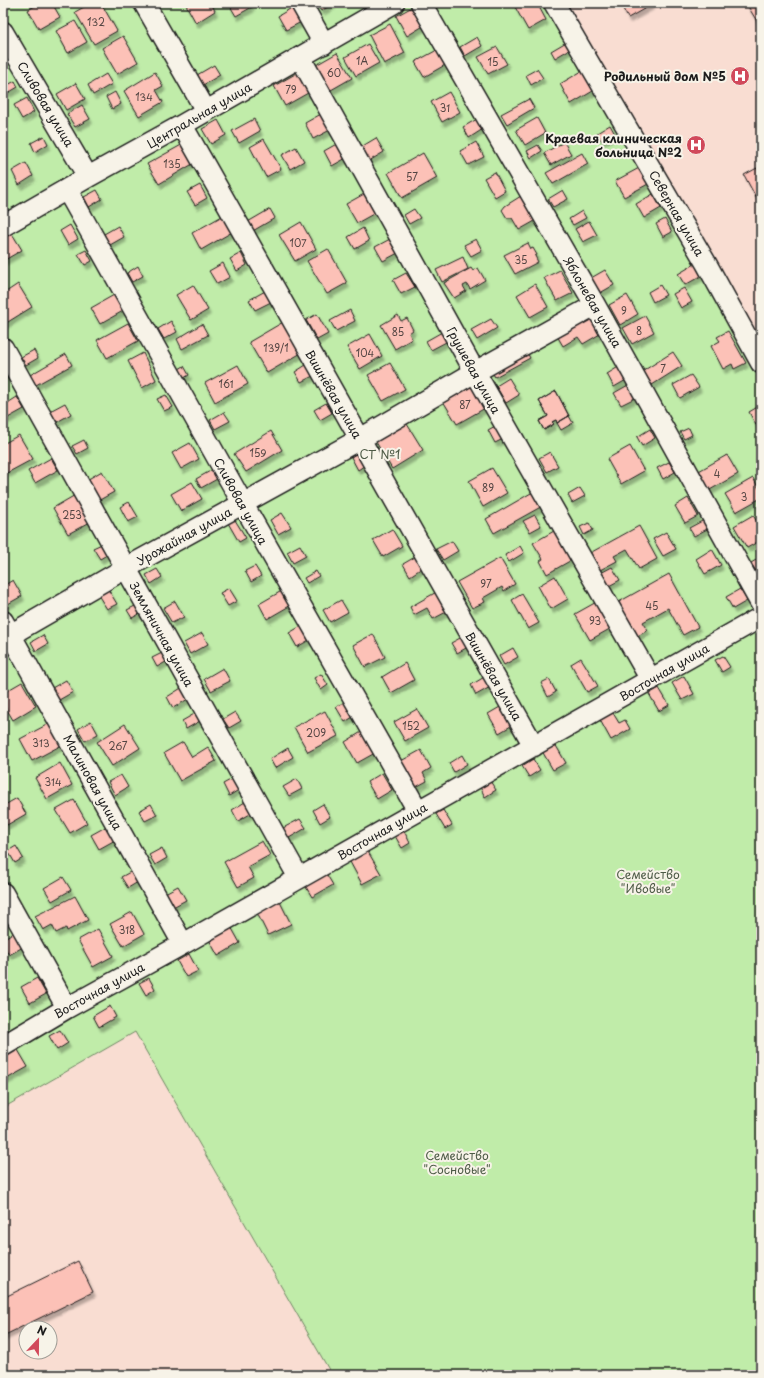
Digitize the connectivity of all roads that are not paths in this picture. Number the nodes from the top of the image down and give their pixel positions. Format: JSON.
{"nodes":[{"id":1,"x":144,"y":3,"type":"edge"},
{"id":2,"x":301,"y":3,"type":"edge"},
{"id":3,"x":394,"y":3,"type":"edge"},
{"id":4,"x":421,"y":3,"type":"edge"},
{"id":5,"x":554,"y":3,"type":"edge"},
{"id":6,"x":3,"y":32,"type":"edge"},
{"id":7,"x":324,"y":44,"type":"junction"},
{"id":8,"x":300,"y":57,"type":"junction"},
{"id":9,"x":206,"y":111,"type":"junction"},
{"id":10,"x":182,"y":125,"type":"junction"},
{"id":11,"x":88,"y":177,"type":"junction"},
{"id":12,"x":67,"y":190,"type":"junction"},
{"id":13,"x":3,"y":226,"type":"edge"},
{"id":14,"x":595,"y":305,"type":"junction"},
{"id":15,"x":3,"y":348,"type":"edge"},
{"id":16,"x":761,"y":363,"type":"edge"},
{"id":17,"x":475,"y":372,"type":"junction"},
{"id":18,"x":360,"y":439,"type":"junction"},
{"id":19,"x":242,"y":504,"type":"junction"},
{"id":20,"x":126,"y":568,"type":"junction"},
{"id":21,"x":761,"y":604,"type":"edge"},
{"id":22,"x":761,"y":617,"type":"edge"},
{"id":23,"x":6,"y":632,"type":"edge"},
{"id":24,"x":651,"y":680,"type":"junction"},
{"id":25,"x":534,"y":746,"type":"junction"},
{"id":26,"x":418,"y":810,"type":"junction"},
{"id":27,"x":299,"y":878,"type":"junction"},
{"id":28,"x":3,"y":893,"type":"edge"},
{"id":29,"x":183,"y":944,"type":"junction"},
{"id":30,"x":68,"y":1008,"type":"junction"},
{"id":31,"x":3,"y":1046,"type":"edge"}],
"edges":[{"from":1,"to":9,"type":"street"},
{"from":2,"to":7,"type":"street"},
{"from":3,"to":7,"type":"street","name":"Центральная улица"},
{"from":4,"to":14,"type":"street","name":"Яблоневая улица"},
{"from":5,"to":16,"type":"street","name":"Северная улица"},
{"from":6,"to":11,"type":"street","name":"Сливовая улица"},
{"from":7,"to":8,"type":"street","name":"Центральная улица"},
{"from":8,"to":9,"type":"street","name":"Центральная улица"},
{"from":8,"to":17,"type":"street","name":"Грушевая улица"},
{"from":9,"to":10,"type":"street","name":"Центральная улица"},
{"from":10,"to":11,"type":"street","name":"Центральная улица"},
{"from":10,"to":18,"type":"street","name":"Вишнёвая улица"},
{"from":11,"to":12,"type":"street","name":"Центральная улица"},
{"from":12,"to":13,"type":"street","name":"Центральная улица"},
{"from":12,"to":19,"type":"street","name":"Сливовая улица"},
{"from":14,"to":17,"type":"street","name":"Урожайная улица"},
{"from":14,"to":21,"type":"street","name":"Яблоневая улица"},
{"from":15,"to":20,"type":"street","name":"Земляничная улица"},
{"from":17,"to":18,"type":"street","name":"Урожайная улица"},
{"from":17,"to":24,"type":"street","name":"Грушевая улица"},
{"from":18,"to":19,"type":"street","name":"Урожайная улица"},
{"from":18,"to":25,"type":"street","name":"Вишнёвая улица"},
{"from":19,"to":20,"type":"street","name":"Урожайная улица"},
{"from":19,"to":26,"type":"street","name":"Сливовая улица"},
{"from":20,"to":23,"type":"street","name":"Урожайная улица"},
{"from":20,"to":27,"type":"street","name":"Земляничная улица"},
{"from":22,"to":24,"type":"street","name":"Восточная улица"},
{"from":23,"to":29,"type":"street","name":"Малиновая улица"},
{"from":24,"to":25,"type":"street","name":"Восточная улица"},
{"from":25,"to":26,"type":"street","name":"Восточная улица"},
{"from":26,"to":27,"type":"street","name":"Восточная улица"},
{"from":27,"to":29,"type":"street","name":"Восточная улица"},
{"from":28,"to":30,"type":"street"},
{"from":29,"to":30,"type":"street","name":"Восточная улица"},
{"from":30,"to":31,"type":"street","name":"Восточная улица"}]}
